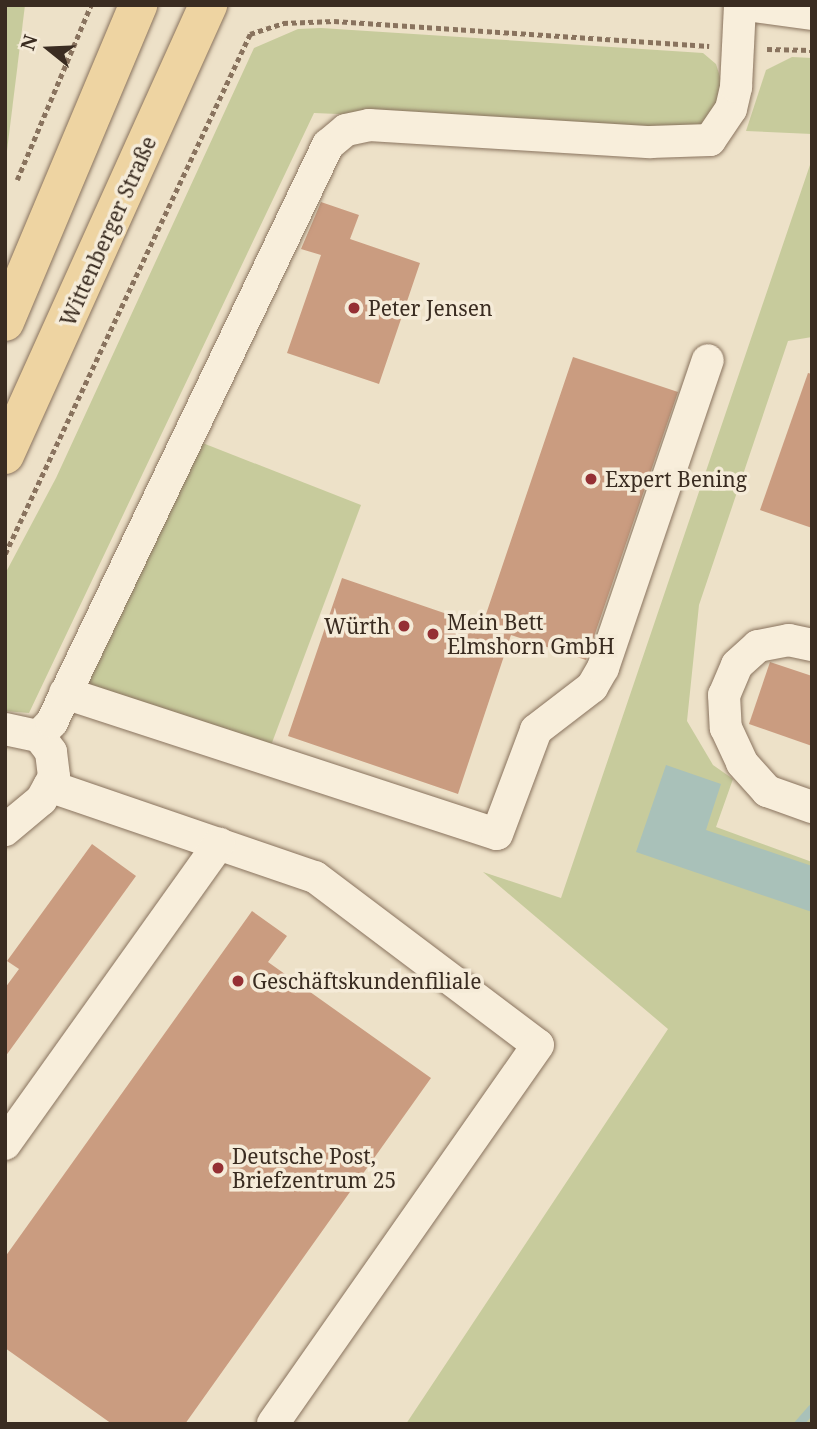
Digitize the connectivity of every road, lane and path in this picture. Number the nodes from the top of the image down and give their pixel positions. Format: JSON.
{"nodes":[{"id":1,"x":91,"y":5,"type":"edge"},
{"id":2,"x":138,"y":5,"type":"edge"},
{"id":3,"x":208,"y":5,"type":"edge"},
{"id":4,"x":740,"y":5,"type":"edge"},
{"id":5,"x":747,"y":5,"type":"edge"},
{"id":6,"x":812,"y":14,"type":"edge"},
{"id":7,"x":740,"y":48,"type":"junction"},
{"id":8,"x":812,"y":50,"type":"edge"},
{"id":9,"x":16,"y":180,"type":"dead end"},
{"id":10,"x":5,"y":322,"type":"edge"},
{"id":11,"x":708,"y":360,"type":"dead end"},
{"id":12,"x":5,"y":456,"type":"edge"},
{"id":13,"x":5,"y":554,"type":"edge"},
{"id":14,"x":812,"y":645,"type":"edge"},
{"id":15,"x":65,"y":693,"type":"junction"},
{"id":16,"x":5,"y":729,"type":"edge"},
{"id":17,"x":39,"y":736,"type":"junction"},
{"id":18,"x":50,"y":786,"type":"junction"},
{"id":19,"x":812,"y":807,"type":"edge"},
{"id":20,"x":5,"y":830,"type":"edge"},
{"id":21,"x":219,"y":844,"type":"junction"},
{"id":22,"x":5,"y":1144,"type":"edge"},
{"id":23,"x":273,"y":1424,"type":"edge"}],
"edges":[{"from":1,"to":9,"type":"path"},
{"from":2,"to":10,"type":"main road"},
{"from":3,"to":12,"type":"main road","name":"Wittenberger Straße"},
{"from":4,"to":7,"type":"street"},
{"from":5,"to":6,"type":"street"},
{"from":7,"to":8,"type":"path"},
{"from":7,"to":13,"type":"path"},
{"from":7,"to":15,"type":"street"},
{"from":11,"to":15,"type":"street"},
{"from":14,"to":19,"type":"street"},
{"from":15,"to":17,"type":"street"},
{"from":16,"to":17,"type":"street"},
{"from":17,"to":18,"type":"street"},
{"from":18,"to":20,"type":"street"},
{"from":18,"to":21,"type":"street"},
{"from":21,"to":22,"type":"street"},
{"from":21,"to":23,"type":"street"}]}
